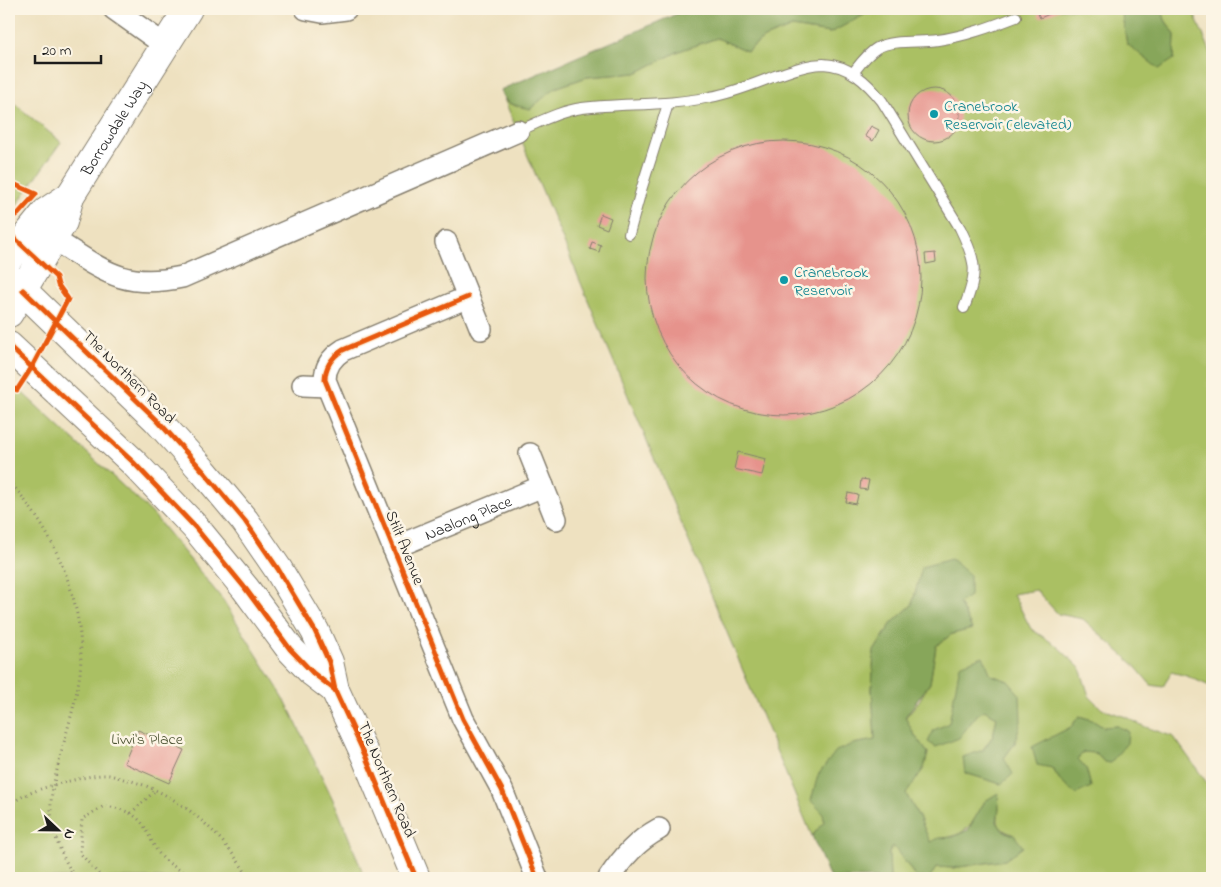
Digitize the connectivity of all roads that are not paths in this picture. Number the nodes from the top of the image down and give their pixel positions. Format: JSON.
{"nodes":[{"id":1,"x":114,"y":9,"type":"edge"},
{"id":2,"x":188,"y":9,"type":"edge"},
{"id":3,"x":306,"y":9,"type":"edge"},
{"id":4,"x":346,"y":9,"type":"edge"},
{"id":5,"x":1016,"y":17,"type":"dead end"},
{"id":6,"x":166,"y":46,"type":"junction"},
{"id":7,"x":853,"y":73,"type":"junction"},
{"id":8,"x":668,"y":104,"type":"junction"},
{"id":9,"x":518,"y":132,"type":"joint"},
{"id":10,"x":70,"y":196,"type":"junction"},
{"id":11,"x":630,"y":234,"type":"dead end"},
{"id":12,"x":53,"y":239,"type":"junction"},
{"id":13,"x":446,"y":242,"type":"dead end"},
{"id":14,"x":9,"y":258,"type":"edge"},
{"id":15,"x":16,"y":284,"type":"edge"},
{"id":16,"x":468,"y":297,"type":"junction"},
{"id":17,"x":964,"y":308,"type":"dead end"},
{"id":18,"x":9,"y":313,"type":"edge"},
{"id":19,"x":481,"y":329,"type":"dead end"},
{"id":20,"x":9,"y":346,"type":"edge"},
{"id":21,"x":303,"y":385,"type":"dead end"},
{"id":22,"x":327,"y":386,"type":"junction"},
{"id":23,"x":530,"y":454,"type":"dead end"},
{"id":24,"x":543,"y":486,"type":"junction"},
{"id":25,"x":556,"y":519,"type":"dead end"},
{"id":26,"x":393,"y":548,"type":"junction"},
{"id":27,"x":334,"y":690,"type":"junction"},
{"id":28,"x":659,"y":829,"type":"dead end"},
{"id":29,"x":416,"y":878,"type":"edge"},
{"id":30,"x":537,"y":878,"type":"edge"},
{"id":31,"x":609,"y":878,"type":"edge"}],
"edges":[{"from":1,"to":6,"type":"street"},
{"from":2,"to":6,"type":"main road","name":"Borrowdale Way"},
{"from":3,"to":4,"type":"street"},
{"from":5,"to":7,"type":"lane"},
{"from":6,"to":10,"type":"main road","name":"Borrowdale Way"},
{"from":7,"to":8,"type":"lane"},
{"from":7,"to":17,"type":"lane"},
{"from":8,"to":9,"type":"lane"},
{"from":8,"to":11,"type":"lane"},
{"from":9,"to":12,"type":"street"},
{"from":10,"to":12,"type":"main road","name":"Borrowdale Way"},
{"from":10,"to":14,"type":"main road","name":"Borrowdale Way"},
{"from":12,"to":15,"type":"main road","name":"Borrowdale Way"},
{"from":13,"to":16,"type":"street"},
{"from":15,"to":18,"type":"main road","name":"Borrowdale Way"},
{"from":15,"to":27,"type":"main road","name":"The Northern Road"},
{"from":16,"to":19,"type":"street"},
{"from":16,"to":22,"type":"street"},
{"from":20,"to":27,"type":"main road","name":"The Northern Road"},
{"from":21,"to":22,"type":"street"},
{"from":22,"to":26,"type":"street","name":"Stilt Avenue"},
{"from":23,"to":24,"type":"street"},
{"from":24,"to":25,"type":"street"},
{"from":24,"to":26,"type":"street","name":"Naalong Place"},
{"from":26,"to":30,"type":"street","name":"Stilt Avenue"},
{"from":27,"to":29,"type":"main road","name":"The Northern Road"},
{"from":28,"to":31,"type":"street"}]}
